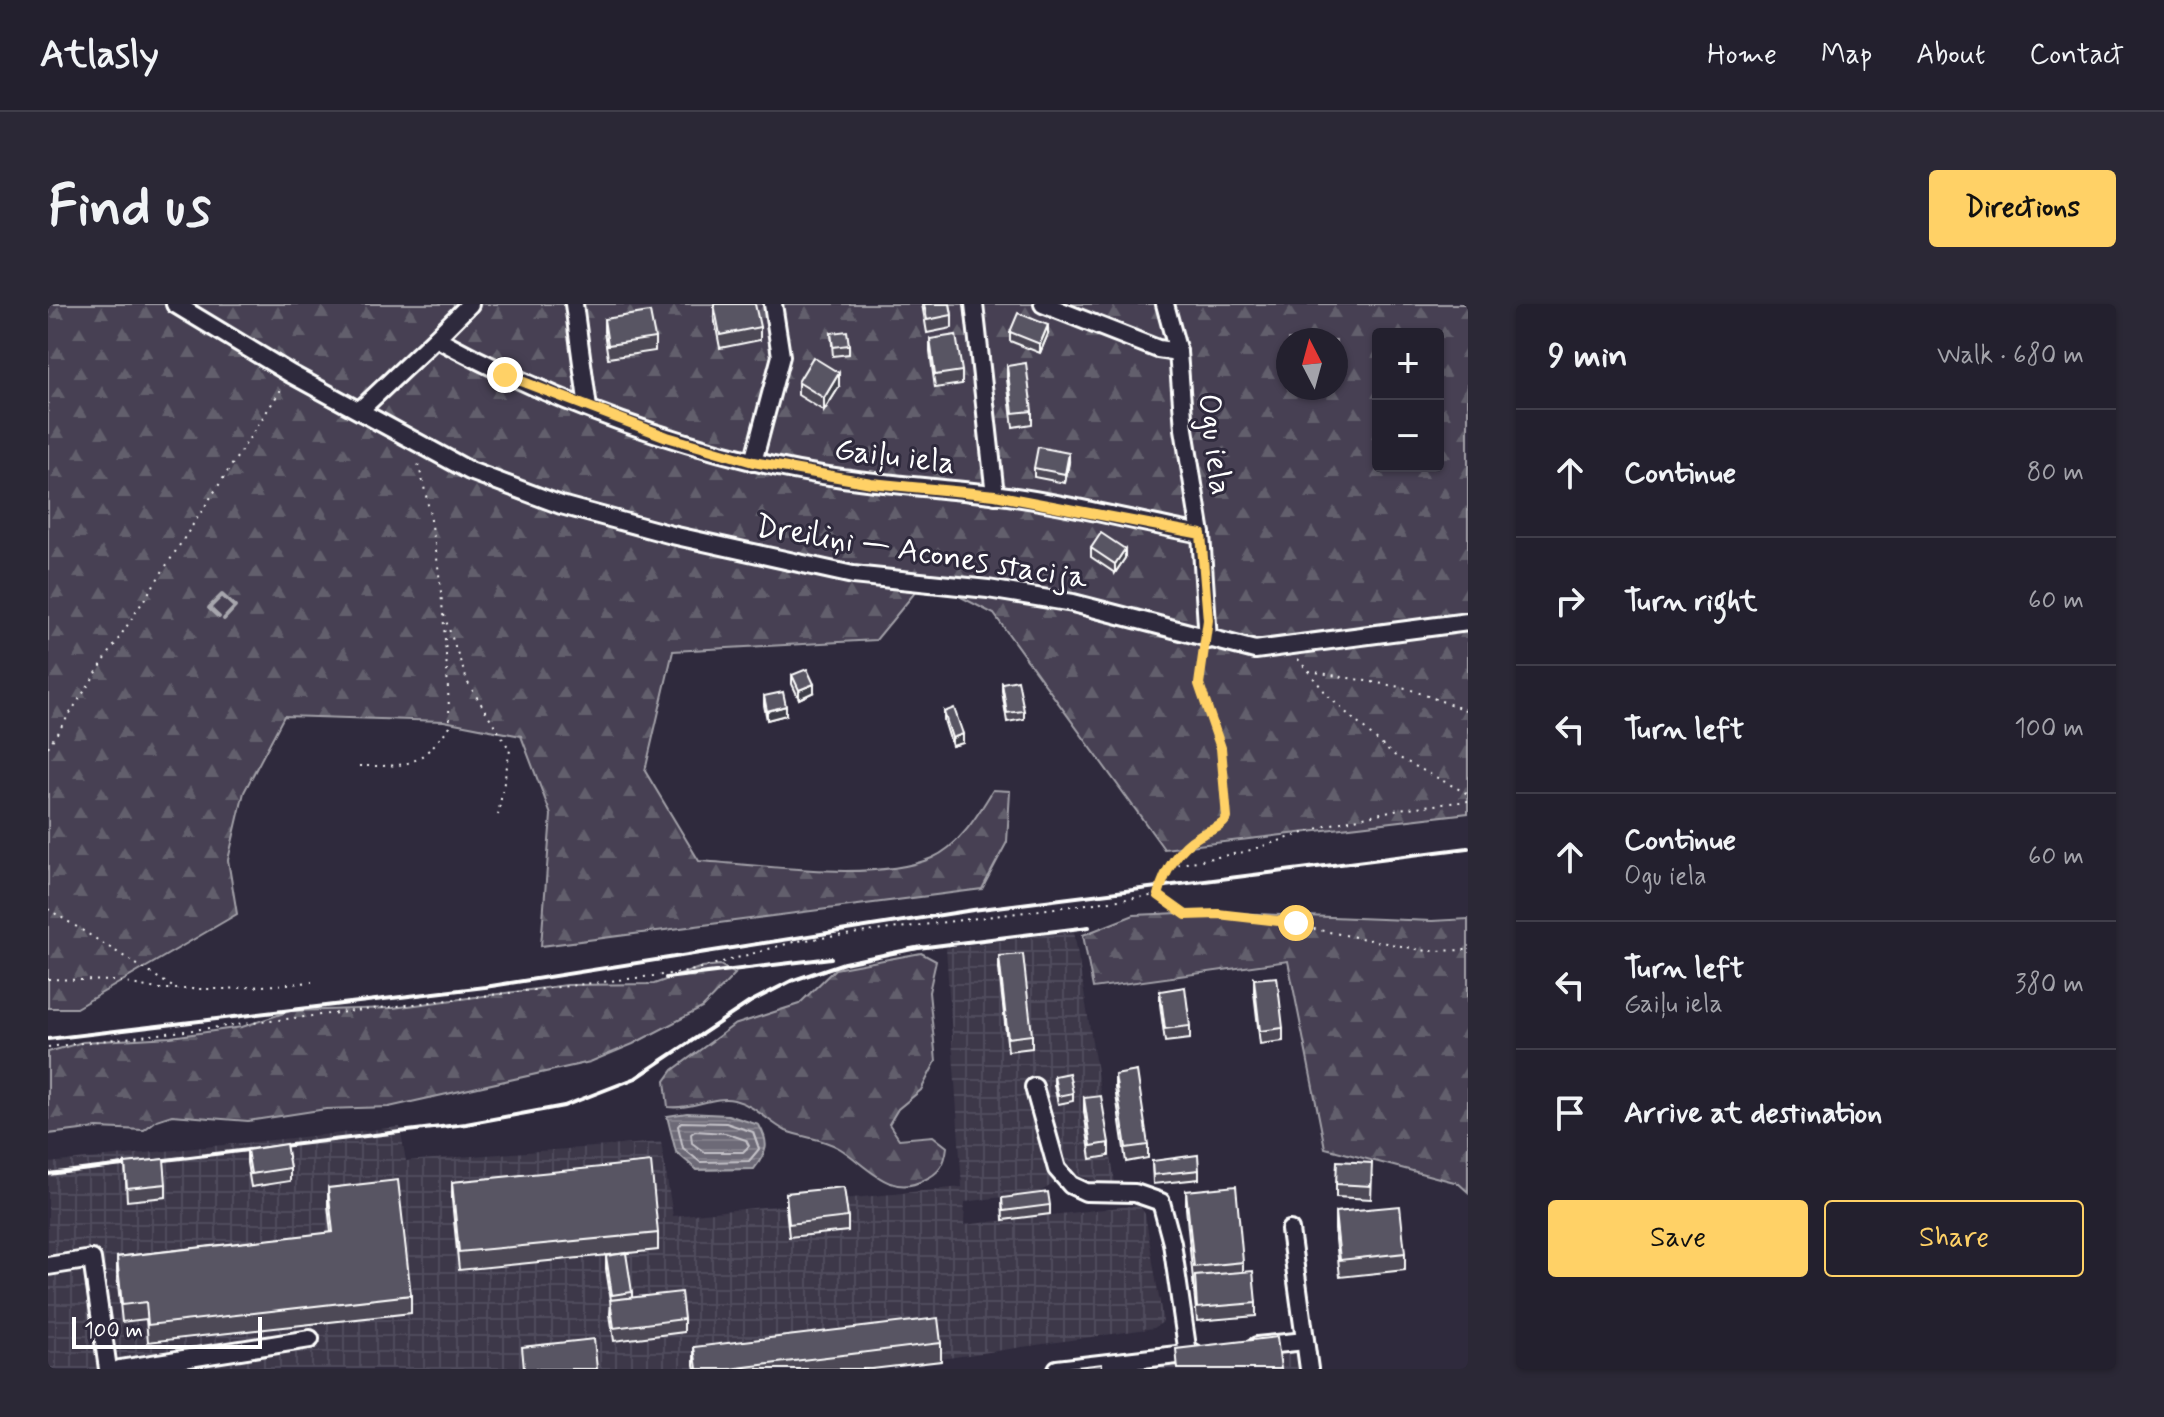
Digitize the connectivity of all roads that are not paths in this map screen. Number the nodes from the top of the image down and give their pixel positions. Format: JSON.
{"nodes":[{"id":1,"x":175,"y":304,"type":"edge"},
{"id":2,"x":470,"y":304,"type":"edge"},
{"id":3,"x":574,"y":304,"type":"edge"},
{"id":4,"x":773,"y":304,"type":"edge"},
{"id":5,"x":974,"y":304,"type":"edge"},
{"id":6,"x":1043,"y":304,"type":"edge"},
{"id":7,"x":1165,"y":304,"type":"edge"},
{"id":8,"x":436,"y":338,"type":"junction"},
{"id":9,"x":1178,"y":352,"type":"junction"},
{"id":10,"x":588,"y":408,"type":"junction"},
{"id":11,"x":360,"y":410,"type":"junction"},
{"id":12,"x":753,"y":462,"type":"junction"},
{"id":13,"x":995,"y":495,"type":"junction"},
{"id":14,"x":1201,"y":534,"type":"junction"},
{"id":15,"x":1468,"y":622,"type":"edge"},
{"id":16,"x":1208,"y":640,"type":"junction"},
{"id":17,"x":1034,"y":1087,"type":"dead end"},
{"id":18,"x":1290,"y":1230,"type":"dead end"},
{"id":19,"x":48,"y":1266,"type":"edge"},
{"id":20,"x":310,"y":1339,"type":"dead end"},
{"id":21,"x":1305,"y":1341,"type":"junction"},
{"id":22,"x":1246,"y":1347,"type":"edge"},
{"id":23,"x":1217,"y":1351,"type":"edge"},
{"id":24,"x":1188,"y":1354,"type":"junction"},
{"id":25,"x":108,"y":1369,"type":"edge"},
{"id":26,"x":120,"y":1369,"type":"edge"},
{"id":27,"x":1057,"y":1369,"type":"edge"},
{"id":28,"x":1309,"y":1369,"type":"edge"}],
"edges":[{"from":1,"to":11,"type":"street","name":"Dreiliņi — Acones stacija"},
{"from":2,"to":8,"type":"street"},
{"from":3,"to":10,"type":"street"},
{"from":4,"to":12,"type":"street"},
{"from":5,"to":13,"type":"street"},
{"from":6,"to":9,"type":"street"},
{"from":7,"to":9,"type":"street","name":"Ogu iela"},
{"from":8,"to":10,"type":"street","name":"Gaiļu iela"},
{"from":8,"to":11,"type":"street"},
{"from":9,"to":14,"type":"street","name":"Ogu iela"},
{"from":10,"to":12,"type":"street","name":"Gaiļu iela"},
{"from":11,"to":16,"type":"street","name":"Dreiliņi — Acones stacija"},
{"from":12,"to":13,"type":"street","name":"Gaiļu iela"},
{"from":13,"to":14,"type":"street","name":"Gaiļu iela"},
{"from":14,"to":16,"type":"street","name":"Ogu iela"},
{"from":15,"to":16,"type":"street","name":"Dreiliņi — Acones stacija"},
{"from":17,"to":24,"type":"street"},
{"from":18,"to":21,"type":"street"},
{"from":19,"to":25,"type":"street"},
{"from":20,"to":26,"type":"street"},
{"from":21,"to":22,"type":"street"},
{"from":21,"to":28,"type":"street"},
{"from":23,"to":24,"type":"street"},
{"from":24,"to":27,"type":"street"}]}
